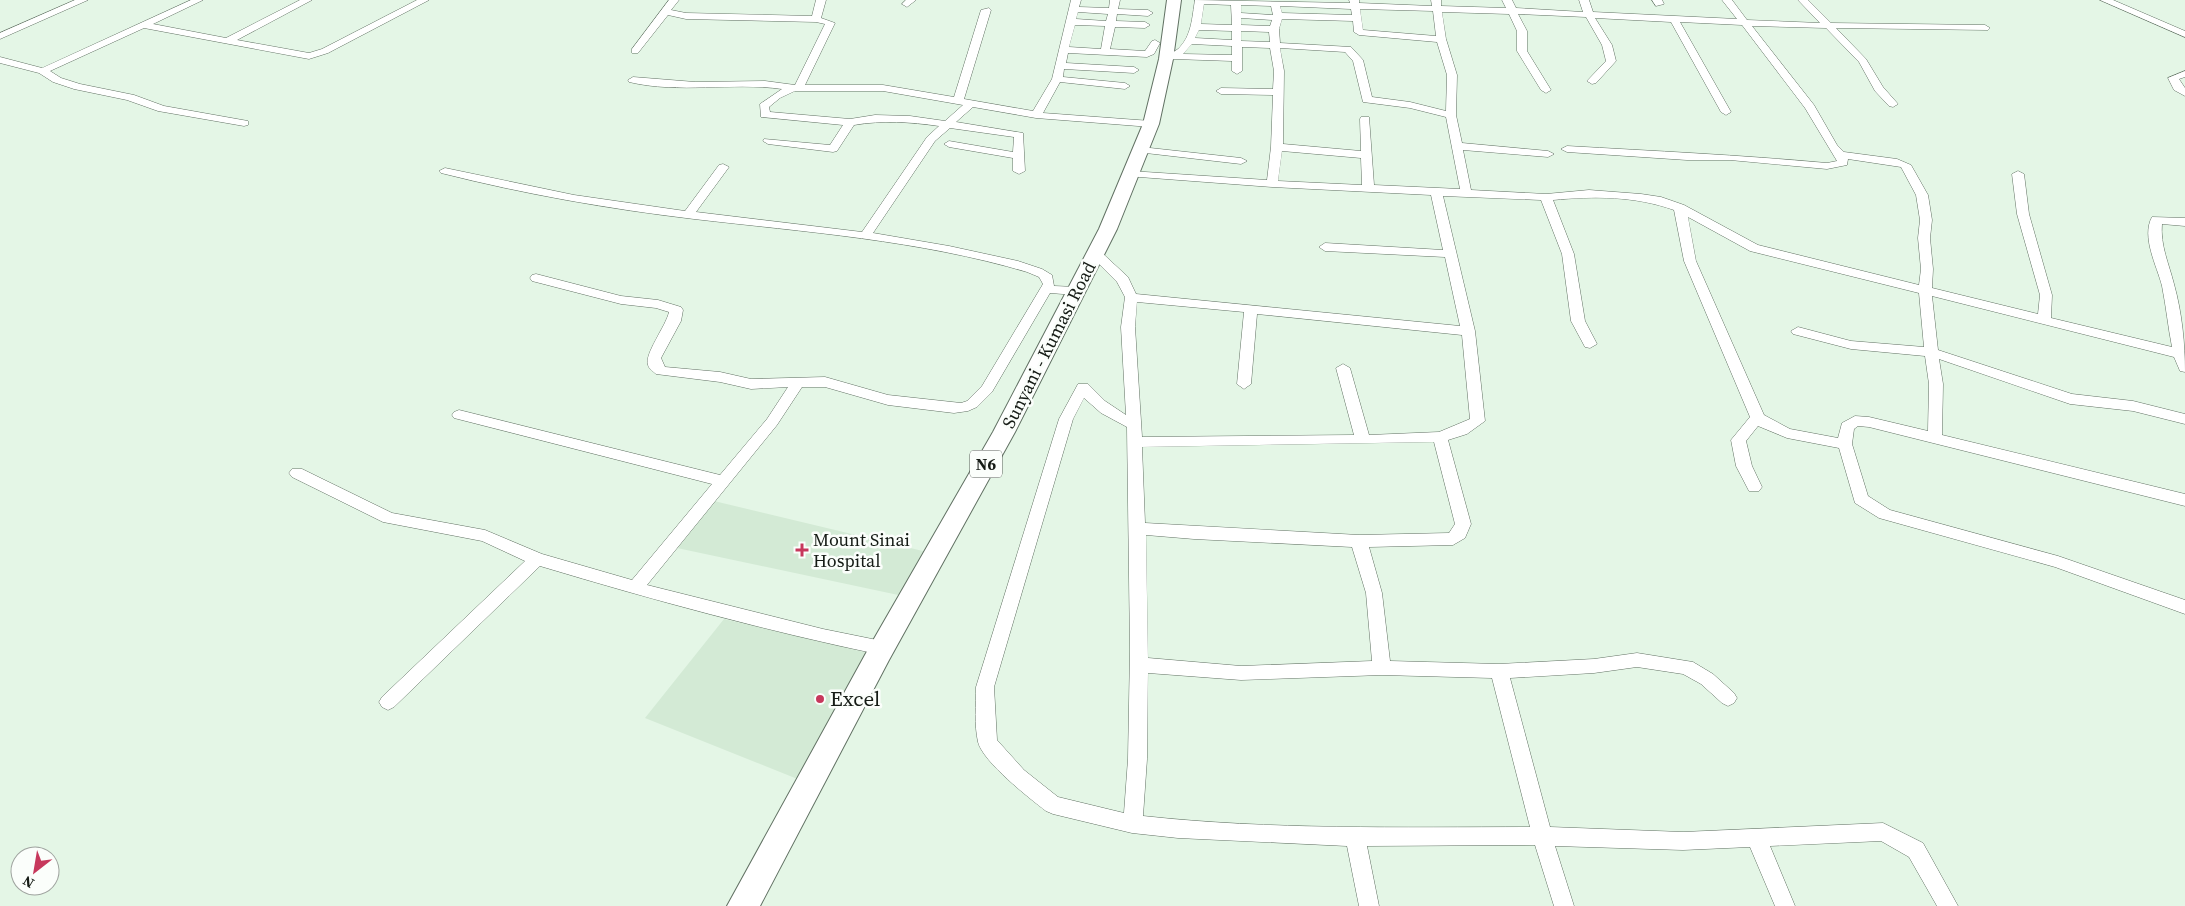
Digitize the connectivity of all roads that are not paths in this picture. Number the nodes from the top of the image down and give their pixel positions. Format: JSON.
{"nodes":[{"id":1,"x":83,"y":0,"type":"edge"},
{"id":2,"x":198,"y":0,"type":"edge"},
{"id":3,"x":307,"y":0,"type":"edge"},
{"id":4,"x":424,"y":0,"type":"edge"},
{"id":5,"x":674,"y":0,"type":"edge"},
{"id":6,"x":821,"y":0,"type":"edge"},
{"id":7,"x":1115,"y":0,"type":"edge"},
{"id":8,"x":1174,"y":0,"type":"edge"},
{"id":9,"x":1199,"y":0,"type":"edge"},
{"id":10,"x":1507,"y":0,"type":"edge"},
{"id":11,"x":1584,"y":0,"type":"edge"},
{"id":12,"x":1727,"y":0,"type":"edge"},
{"id":13,"x":1803,"y":0,"type":"edge"},
{"id":14,"x":2105,"y":0,"type":"edge"},
{"id":15,"x":1236,"y":1,"type":"edge"},
{"id":16,"x":1274,"y":2,"type":"edge"},
{"id":17,"x":1354,"y":3,"type":"edge"},
{"id":18,"x":1436,"y":4,"type":"edge"},
{"id":19,"x":1075,"y":5,"type":"edge"},
{"id":20,"x":986,"y":10,"type":"dead end"},
{"id":21,"x":664,"y":11,"type":"junction"},
{"id":22,"x":1113,"y":11,"type":"junction"},
{"id":23,"x":1512,"y":11,"type":"junction"},
{"id":24,"x":1148,"y":13,"type":"dead end"},
{"id":25,"x":1236,"y":15,"type":"junction"},
{"id":26,"x":1589,"y":15,"type":"junction"},
{"id":27,"x":1278,"y":17,"type":"junction"},
{"id":28,"x":1356,"y":18,"type":"junction"},
{"id":29,"x":816,"y":19,"type":"junction"},
{"id":30,"x":1674,"y":19,"type":"junction"},
{"id":31,"x":1070,"y":22,"type":"junction"},
{"id":32,"x":1745,"y":23,"type":"junction"},
{"id":33,"x":1110,"y":24,"type":"junction"},
{"id":34,"x":143,"y":25,"type":"junction"},
{"id":35,"x":1145,"y":25,"type":"dead end"},
{"id":36,"x":1826,"y":25,"type":"junction"},
{"id":37,"x":1196,"y":27,"type":"junction"},
{"id":38,"x":1985,"y":28,"type":"dead end"},
{"id":39,"x":1236,"y":29,"type":"junction"},
{"id":40,"x":1274,"y":30,"type":"junction"},
{"id":41,"x":2185,"y":34,"type":"edge"},
{"id":42,"x":0,"y":36,"type":"edge"},
{"id":43,"x":1441,"y":39,"type":"junction"},
{"id":44,"x":1190,"y":41,"type":"junction"},
{"id":45,"x":225,"y":42,"type":"junction"},
{"id":46,"x":1236,"y":43,"type":"junction"},
{"id":47,"x":1275,"y":44,"type":"junction"},
{"id":48,"x":1064,"y":50,"type":"junction"},
{"id":49,"x":635,"y":51,"type":"dead end"},
{"id":50,"x":1105,"y":52,"type":"junction"},
{"id":51,"x":1165,"y":53,"type":"junction"},
{"id":52,"x":1236,"y":58,"type":"junction"},
{"id":53,"x":0,"y":60,"type":"edge"},
{"id":54,"x":1059,"y":66,"type":"junction"},
{"id":55,"x":1134,"y":70,"type":"dead end"},
{"id":56,"x":43,"y":71,"type":"junction"},
{"id":57,"x":1237,"y":71,"type":"dead end"},
{"id":58,"x":2185,"y":74,"type":"edge"},
{"id":59,"x":1057,"y":79,"type":"junction"},
{"id":60,"x":634,"y":80,"type":"dead end"},
{"id":61,"x":1592,"y":81,"type":"dead end"},
{"id":62,"x":1125,"y":86,"type":"dead end"},
{"id":63,"x":797,"y":87,"type":"junction"},
{"id":64,"x":1546,"y":90,"type":"dead end"},
{"id":65,"x":1221,"y":91,"type":"dead end"},
{"id":66,"x":1277,"y":92,"type":"junction"},
{"id":67,"x":2185,"y":93,"type":"edge"},
{"id":68,"x":958,"y":101,"type":"junction"},
{"id":69,"x":970,"y":104,"type":"junction"},
{"id":70,"x":1893,"y":104,"type":"dead end"},
{"id":71,"x":1726,"y":112,"type":"dead end"},
{"id":72,"x":1036,"y":114,"type":"junction"},
{"id":73,"x":1451,"y":115,"type":"junction"},
{"id":74,"x":1365,"y":119,"type":"dead end"},
{"id":75,"x":850,"y":122,"type":"junction"},
{"id":76,"x":244,"y":123,"type":"dead end"},
{"id":77,"x":947,"y":123,"type":"junction"},
{"id":78,"x":1151,"y":124,"type":"junction"},
{"id":79,"x":768,"y":141,"type":"dead end"},
{"id":80,"x":949,"y":144,"type":"dead end"},
{"id":81,"x":1456,"y":146,"type":"junction"},
{"id":82,"x":1277,"y":147,"type":"junction"},
{"id":83,"x":1567,"y":149,"type":"dead end"},
{"id":84,"x":1141,"y":150,"type":"junction"},
{"id":85,"x":1548,"y":154,"type":"dead end"},
{"id":86,"x":1366,"y":155,"type":"junction"},
{"id":87,"x":1841,"y":155,"type":"junction"},
{"id":88,"x":1020,"y":156,"type":"junction"},
{"id":89,"x":1241,"y":161,"type":"dead end"},
{"id":90,"x":723,"y":166,"type":"dead end"},
{"id":91,"x":445,"y":170,"type":"dead end"},
{"id":92,"x":1020,"y":171,"type":"dead end"},
{"id":93,"x":1130,"y":174,"type":"junction"},
{"id":94,"x":2018,"y":174,"type":"dead end"},
{"id":95,"x":1272,"y":184,"type":"junction"},
{"id":96,"x":1368,"y":188,"type":"junction"},
{"id":97,"x":1436,"y":192,"type":"junction"},
{"id":98,"x":1466,"y":192,"type":"junction"},
{"id":99,"x":1546,"y":196,"type":"junction"},
{"id":100,"x":1680,"y":208,"type":"junction"},
{"id":101,"x":688,"y":215,"type":"junction"},
{"id":102,"x":2185,"y":222,"type":"edge"},
{"id":103,"x":866,"y":234,"type":"junction"},
{"id":104,"x":1325,"y":247,"type":"dead end"},
{"id":105,"x":1096,"y":254,"type":"junction"},
{"id":106,"x":1451,"y":254,"type":"junction"},
{"id":107,"x":536,"y":278,"type":"dead end"},
{"id":108,"x":1045,"y":289,"type":"junction"},
{"id":109,"x":1925,"y":289,"type":"junction"},
{"id":110,"x":1076,"y":291,"type":"junction"},
{"id":111,"x":1131,"y":297,"type":"junction"},
{"id":112,"x":1250,"y":310,"type":"junction"},
{"id":113,"x":2044,"y":319,"type":"junction"},
{"id":114,"x":1468,"y":330,"type":"junction"},
{"id":115,"x":1798,"y":330,"type":"dead end"},
{"id":116,"x":1590,"y":344,"type":"dead end"},
{"id":117,"x":1930,"y":352,"type":"junction"},
{"id":118,"x":2182,"y":354,"type":"edge"},
{"id":119,"x":1343,"y":368,"type":"dead end"},
{"id":120,"x":2185,"y":368,"type":"edge"},
{"id":121,"x":798,"y":382,"type":"junction"},
{"id":122,"x":1244,"y":384,"type":"dead end"},
{"id":123,"x":459,"y":415,"type":"dead end"},
{"id":124,"x":1758,"y":418,"type":"junction"},
{"id":125,"x":2185,"y":419,"type":"edge"},
{"id":126,"x":1135,"y":434,"type":"junction"},
{"id":127,"x":1440,"y":437,"type":"junction"},
{"id":128,"x":1363,"y":440,"type":"junction"},
{"id":129,"x":1935,"y":440,"type":"junction"},
{"id":130,"x":1845,"y":444,"type":"junction"},
{"id":131,"x":297,"y":473,"type":"dead end"},
{"id":132,"x":724,"y":480,"type":"junction"},
{"id":133,"x":1754,"y":487,"type":"dead end"},
{"id":134,"x":2185,"y":500,"type":"edge"},
{"id":135,"x":1139,"y":528,"type":"junction"},
{"id":136,"x":1359,"y":541,"type":"junction"},
{"id":137,"x":537,"y":559,"type":"junction"},
{"id":138,"x":634,"y":588,"type":"junction"},
{"id":139,"x":2185,"y":607,"type":"edge"},
{"id":140,"x":882,"y":648,"type":"junction"},
{"id":141,"x":1138,"y":665,"type":"junction"},
{"id":142,"x":1382,"y":668,"type":"junction"},
{"id":143,"x":1499,"y":671,"type":"junction"},
{"id":144,"x":1728,"y":698,"type":"dead end"},
{"id":145,"x":388,"y":702,"type":"dead end"},
{"id":146,"x":1132,"y":824,"type":"junction"},
{"id":147,"x":1542,"y":836,"type":"junction"},
{"id":148,"x":1355,"y":837,"type":"junction"},
{"id":149,"x":1756,"y":838,"type":"junction"},
{"id":150,"x":743,"y":906,"type":"edge"},
{"id":151,"x":1369,"y":906,"type":"edge"},
{"id":152,"x":1564,"y":906,"type":"edge"},
{"id":153,"x":1785,"y":906,"type":"edge"},
{"id":154,"x":1948,"y":906,"type":"edge"}],
"edges":[{"from":1,"to":42,"type":"street"},
{"from":2,"to":34,"type":"street"},
{"from":3,"to":45,"type":"street"},
{"from":4,"to":45,"type":"street"},
{"from":5,"to":21,"type":"street"},
{"from":6,"to":29,"type":"street"},
{"from":7,"to":22,"type":"street"},
{"from":8,"to":51,"type":"main road","name":"Sunyani - Kumasi Road","number":"N6"},
{"from":9,"to":15,"type":"street"},
{"from":9,"to":37,"type":"street"},
{"from":10,"to":23,"type":"street"},
{"from":11,"to":26,"type":"street"},
{"from":12,"to":32,"type":"street"},
{"from":13,"to":36,"type":"street"},
{"from":14,"to":41,"type":"street"},
{"from":15,"to":16,"type":"street"},
{"from":15,"to":25,"type":"street"},
{"from":16,"to":17,"type":"street"},
{"from":16,"to":27,"type":"street"},
{"from":17,"to":18,"type":"street"},
{"from":17,"to":28,"type":"street"},
{"from":18,"to":23,"type":"street"},
{"from":18,"to":43,"type":"street"},
{"from":19,"to":22,"type":"street"},
{"from":19,"to":31,"type":"street"},
{"from":20,"to":68,"type":"street"},
{"from":21,"to":29,"type":"street"},
{"from":21,"to":49,"type":"street"},
{"from":22,"to":24,"type":"street"},
{"from":22,"to":33,"type":"street"},
{"from":23,"to":26,"type":"street"},
{"from":23,"to":64,"type":"street"},
{"from":25,"to":27,"type":"street"},
{"from":25,"to":39,"type":"street"},
{"from":26,"to":30,"type":"street"},
{"from":26,"to":61,"type":"street"},
{"from":27,"to":28,"type":"street"},
{"from":27,"to":40,"type":"street"},
{"from":28,"to":43,"type":"street"},
{"from":29,"to":63,"type":"street"},
{"from":30,"to":32,"type":"street"},
{"from":30,"to":71,"type":"street"},
{"from":31,"to":33,"type":"street"},
{"from":31,"to":48,"type":"street"},
{"from":32,"to":36,"type":"street"},
{"from":32,"to":87,"type":"street"},
{"from":33,"to":35,"type":"street"},
{"from":33,"to":50,"type":"street"},
{"from":34,"to":45,"type":"street"},
{"from":34,"to":56,"type":"street"},
{"from":36,"to":38,"type":"street"},
{"from":36,"to":70,"type":"street"},
{"from":37,"to":39,"type":"street"},
{"from":37,"to":44,"type":"street"},
{"from":39,"to":40,"type":"street"},
{"from":39,"to":46,"type":"street"},
{"from":40,"to":47,"type":"street"},
{"from":43,"to":73,"type":"street"},
{"from":44,"to":46,"type":"street"},
{"from":44,"to":51,"type":"street"},
{"from":46,"to":47,"type":"street"},
{"from":46,"to":52,"type":"street"},
{"from":47,"to":66,"type":"street"},
{"from":47,"to":73,"type":"street"},
{"from":48,"to":50,"type":"street"},
{"from":48,"to":54,"type":"street"},
{"from":50,"to":51,"type":"street"},
{"from":51,"to":52,"type":"street"},
{"from":51,"to":78,"type":"main road","name":"Sunyani - Kumasi Road","number":"N6"},
{"from":52,"to":57,"type":"street"},
{"from":53,"to":56,"type":"street"},
{"from":54,"to":55,"type":"street"},
{"from":54,"to":59,"type":"street"},
{"from":56,"to":76,"type":"street"},
{"from":58,"to":67,"type":"street"},
{"from":59,"to":62,"type":"street"},
{"from":59,"to":72,"type":"street"},
{"from":60,"to":63,"type":"street"},
{"from":63,"to":68,"type":"street"},
{"from":63,"to":75,"type":"street"},
{"from":65,"to":66,"type":"street"},
{"from":66,"to":82,"type":"street"},
{"from":68,"to":69,"type":"street"},
{"from":69,"to":72,"type":"street"},
{"from":69,"to":77,"type":"street"},
{"from":72,"to":78,"type":"street"},
{"from":73,"to":81,"type":"street"},
{"from":74,"to":86,"type":"street"},
{"from":75,"to":77,"type":"street"},
{"from":75,"to":79,"type":"street"},
{"from":77,"to":88,"type":"street"},
{"from":77,"to":103,"type":"street"},
{"from":78,"to":84,"type":"main road","name":"Sunyani - Kumasi Road","number":"N6"},
{"from":80,"to":88,"type":"street"},
{"from":81,"to":85,"type":"street"},
{"from":81,"to":98,"type":"street"},
{"from":82,"to":86,"type":"street"},
{"from":82,"to":95,"type":"street"},
{"from":83,"to":87,"type":"street"},
{"from":84,"to":89,"type":"street"},
{"from":84,"to":93,"type":"main road","name":"Sunyani - Kumasi Road","number":"N6"},
{"from":86,"to":96,"type":"street"},
{"from":87,"to":109,"type":"street"},
{"from":88,"to":92,"type":"street"},
{"from":90,"to":101,"type":"street"},
{"from":91,"to":101,"type":"street"},
{"from":93,"to":95,"type":"street"},
{"from":93,"to":105,"type":"main road","name":"Sunyani - Kumasi Road","number":"N6"},
{"from":94,"to":113,"type":"street"},
{"from":95,"to":96,"type":"street"},
{"from":96,"to":97,"type":"street"},
{"from":97,"to":98,"type":"street"},
{"from":97,"to":106,"type":"street"},
{"from":98,"to":99,"type":"street"},
{"from":99,"to":100,"type":"street"},
{"from":99,"to":116,"type":"street"},
{"from":100,"to":109,"type":"street"},
{"from":100,"to":124,"type":"street"},
{"from":101,"to":103,"type":"street"},
{"from":102,"to":118,"type":"street"},
{"from":103,"to":108,"type":"street"},
{"from":104,"to":106,"type":"street"},
{"from":105,"to":110,"type":"main road","name":"Sunyani - Kumasi Road","number":"N6"},
{"from":105,"to":111,"type":"street"},
{"from":106,"to":114,"type":"street"},
{"from":107,"to":121,"type":"street"},
{"from":108,"to":110,"type":"street"},
{"from":108,"to":121,"type":"street"},
{"from":109,"to":113,"type":"street"},
{"from":109,"to":117,"type":"street"},
{"from":110,"to":140,"type":"main road","name":"Sunyani - Kumasi Road","number":"N6"},
{"from":111,"to":112,"type":"street"},
{"from":111,"to":126,"type":"street"},
{"from":112,"to":114,"type":"street"},
{"from":112,"to":122,"type":"street"},
{"from":113,"to":118,"type":"street"},
{"from":114,"to":127,"type":"street"},
{"from":115,"to":117,"type":"street"},
{"from":117,"to":125,"type":"street"},
{"from":117,"to":129,"type":"street"},
{"from":118,"to":120,"type":"street"},
{"from":119,"to":128,"type":"street"},
{"from":121,"to":132,"type":"street"},
{"from":123,"to":132,"type":"street"},
{"from":124,"to":130,"type":"street"},
{"from":124,"to":133,"type":"street"},
{"from":126,"to":128,"type":"street"},
{"from":126,"to":135,"type":"street"},
{"from":126,"to":146,"type":"street"},
{"from":127,"to":128,"type":"street"},
{"from":127,"to":136,"type":"street"},
{"from":129,"to":130,"type":"street"},
{"from":129,"to":134,"type":"street"},
{"from":130,"to":139,"type":"street"},
{"from":131,"to":137,"type":"street"},
{"from":132,"to":138,"type":"street"},
{"from":135,"to":136,"type":"street"},
{"from":135,"to":141,"type":"street"},
{"from":136,"to":142,"type":"street"},
{"from":137,"to":138,"type":"street"},
{"from":137,"to":145,"type":"street"},
{"from":138,"to":140,"type":"street"},
{"from":140,"to":150,"type":"main road","name":"Sunyani - Kumasi Road","number":"N6"},
{"from":141,"to":142,"type":"street"},
{"from":141,"to":146,"type":"street"},
{"from":142,"to":143,"type":"street"},
{"from":143,"to":144,"type":"street"},
{"from":143,"to":147,"type":"street"},
{"from":146,"to":148,"type":"street"},
{"from":147,"to":148,"type":"street"},
{"from":147,"to":149,"type":"street"},
{"from":147,"to":152,"type":"street"},
{"from":148,"to":151,"type":"street"},
{"from":149,"to":153,"type":"street"},
{"from":149,"to":154,"type":"street"}]}
